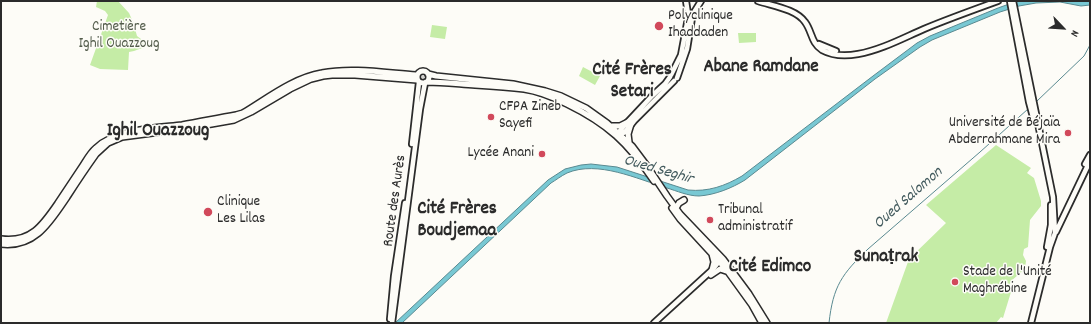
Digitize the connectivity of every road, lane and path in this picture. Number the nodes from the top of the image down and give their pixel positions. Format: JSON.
{"nodes":[{"id":1,"x":686,"y":1,"type":"edge"},
{"id":2,"x":701,"y":1,"type":"edge"},
{"id":3,"x":758,"y":1,"type":"edge"},
{"id":4,"x":990,"y":1,"type":"edge"},
{"id":5,"x":998,"y":1,"type":"edge"},
{"id":6,"x":1010,"y":1,"type":"edge"},
{"id":7,"x":1013,"y":1,"type":"edge"},
{"id":8,"x":1014,"y":14,"type":"junction"},
{"id":9,"x":690,"y":16,"type":"junction"},
{"id":10,"x":814,"y":41,"type":"junction"},
{"id":11,"x":356,"y":73,"type":"junction"},
{"id":12,"x":428,"y":74,"type":"junction"},
{"id":13,"x":671,"y":76,"type":"junction"},
{"id":14,"x":432,"y":79,"type":"tunnel mouth"},
{"id":15,"x":419,"y":80,"type":"junction"},
{"id":16,"x":675,"y":80,"type":"junction"},
{"id":17,"x":488,"y":84,"type":"junction"},
{"id":18,"x":654,"y":98,"type":"junction"},
{"id":19,"x":1033,"y":108,"type":"junction"},
{"id":20,"x":629,"y":123,"type":"junction"},
{"id":21,"x":611,"y":126,"type":"junction"},
{"id":22,"x":619,"y":135,"type":"junction"},
{"id":23,"x":630,"y":143,"type":"junction"},
{"id":24,"x":1090,"y":155,"type":"edge"},
{"id":25,"x":1090,"y":161,"type":"edge"},
{"id":26,"x":653,"y":177,"type":"junction"},
{"id":27,"x":665,"y":196,"type":"junction"},
{"id":28,"x":684,"y":200,"type":"dead end"},
{"id":29,"x":676,"y":208,"type":"junction"},
{"id":30,"x":1054,"y":215,"type":"junction"},
{"id":31,"x":1061,"y":217,"type":"junction"},
{"id":32,"x":1053,"y":227,"type":"junction"},
{"id":33,"x":1055,"y":233,"type":"junction"},
{"id":34,"x":1050,"y":236,"type":"junction"},
{"id":35,"x":1,"y":239,"type":"edge"},
{"id":36,"x":1,"y":244,"type":"edge"},
{"id":37,"x":712,"y":253,"type":"junction"},
{"id":38,"x":721,"y":260,"type":"junction"},
{"id":39,"x":712,"y":272,"type":"junction"},
{"id":40,"x":730,"y":274,"type":"junction"},
{"id":41,"x":391,"y":322,"type":"edge"},
{"id":42,"x":654,"y":323,"type":"edge"},
{"id":43,"x":659,"y":323,"type":"edge"},
{"id":44,"x":762,"y":323,"type":"edge"},
{"id":45,"x":767,"y":323,"type":"edge"},
{"id":46,"x":1030,"y":323,"type":"edge"}],
"edges":[{"from":1,"to":9,"type":"street"},
{"from":2,"to":9,"type":"street"},
{"from":3,"to":10,"type":"street"},
{"from":4,"to":10,"type":"street"},
{"from":5,"to":10,"type":"street"},
{"from":6,"to":8,"type":"street"},
{"from":7,"to":8,"type":"street"},
{"from":8,"to":19,"type":"street"},
{"from":9,"to":13,"type":"street"},
{"from":9,"to":16,"type":"street"},
{"from":11,"to":15,"type":"main road"},
{"from":11,"to":15,"type":"main road"},
{"from":11,"to":35,"type":"main road"},
{"from":11,"to":36,"type":"main road"},
{"from":12,"to":15,"type":"main road"},
{"from":12,"to":15,"type":"main road"},
{"from":12,"to":17,"type":"main road"},
{"from":13,"to":16,"type":"street"},
{"from":13,"to":18,"type":"street"},
{"from":14,"to":17,"type":"main road"},
{"from":15,"to":17,"type":"main road"},
{"from":15,"to":41,"type":"street","name":"Route des Aurès"},
{"from":16,"to":18,"type":"street"},
{"from":17,"to":21,"type":"main road"},
{"from":17,"to":22,"type":"main road"},
{"from":18,"to":20,"type":"street"},
{"from":19,"to":30,"type":"street"},
{"from":19,"to":32,"type":"street"},
{"from":20,"to":21,"type":"main road"},
{"from":20,"to":22,"type":"street"},
{"from":20,"to":23,"type":"main road"},
{"from":21,"to":22,"type":"main road"},
{"from":22,"to":23,"type":"main road"},
{"from":22,"to":26,"type":"main road"},
{"from":23,"to":26,"type":"main road"},
{"from":24,"to":31,"type":"street"},
{"from":25,"to":33,"type":"street"},
{"from":26,"to":27,"type":"main road"},
{"from":27,"to":29,"type":"main road"},
{"from":27,"to":37,"type":"main road"},
{"from":28,"to":29,"type":"main road"},
{"from":29,"to":38,"type":"main road"},
{"from":30,"to":31,"type":"street"},
{"from":30,"to":32,"type":"street"},
{"from":31,"to":32,"type":"street"},
{"from":32,"to":33,"type":"street"},
{"from":32,"to":34,"type":"street"},
{"from":33,"to":34,"type":"street"},
{"from":33,"to":46,"type":"street"},
{"from":34,"to":46,"type":"street"},
{"from":37,"to":38,"type":"main road"},
{"from":37,"to":39,"type":"main road"},
{"from":38,"to":39,"type":"street"},
{"from":38,"to":40,"type":"main road"},
{"from":38,"to":45,"type":"main road"},
{"from":39,"to":40,"type":"main road"},
{"from":39,"to":42,"type":"street"},
{"from":39,"to":43,"type":"street"},
{"from":40,"to":44,"type":"main road"}]}
